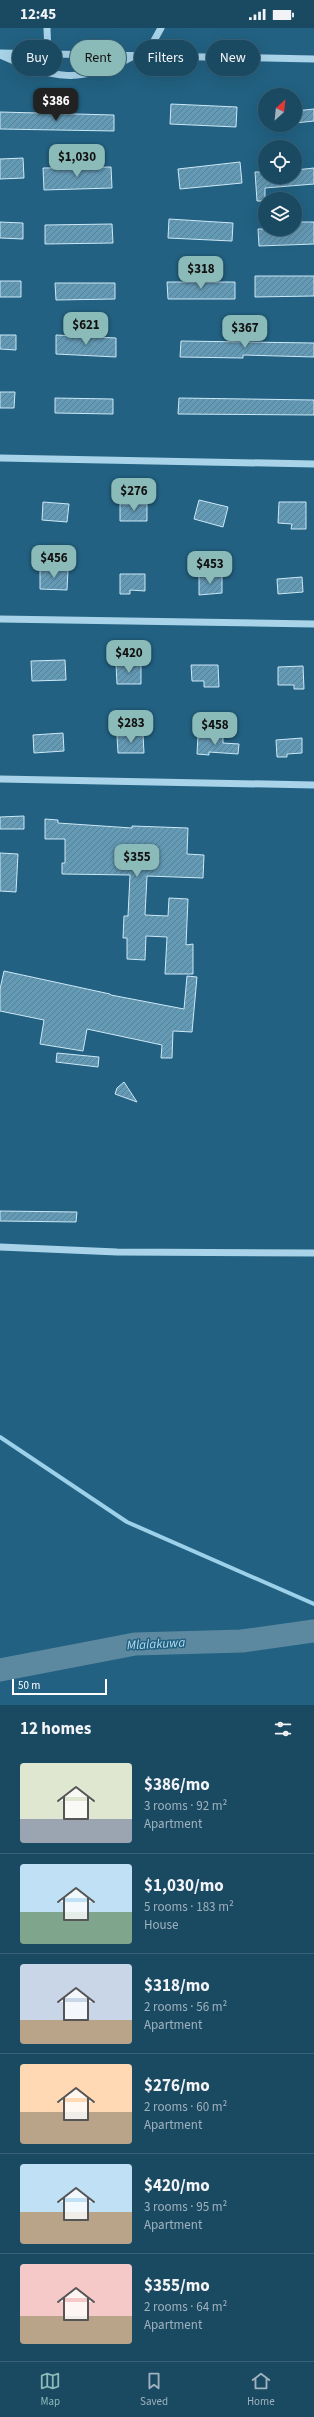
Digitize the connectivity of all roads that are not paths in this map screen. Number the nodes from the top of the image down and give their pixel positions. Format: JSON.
{"nodes":[{"id":1,"x":47,"y":28,"type":"edge"},
{"id":2,"x":161,"y":28,"type":"edge"},
{"id":3,"x":47,"y":40,"type":"edge"},
{"id":4,"x":154,"y":40,"type":"edge"},
{"id":5,"x":0,"y":54,"type":"edge"},
{"id":6,"x":12,"y":54,"type":"edge"},
{"id":7,"x":62,"y":54,"type":"edge"},
{"id":8,"x":134,"y":55,"type":"edge"},
{"id":9,"x":134,"y":56,"type":"edge"},
{"id":10,"x":198,"y":56,"type":"edge"},
{"id":11,"x":314,"y":59,"type":"edge"},
{"id":12,"x":0,"y":458,"type":"edge"},
{"id":13,"x":314,"y":464,"type":"edge"},
{"id":14,"x":0,"y":619,"type":"edge"},
{"id":15,"x":314,"y":624,"type":"edge"},
{"id":16,"x":0,"y":779,"type":"edge"},
{"id":17,"x":314,"y":785,"type":"edge"},
{"id":18,"x":0,"y":1247,"type":"edge"},
{"id":19,"x":314,"y":1253,"type":"edge"}],
"edges":[{"from":1,"to":3,"type":"lane"},
{"from":2,"to":4,"type":"lane"},
{"from":5,"to":6,"type":"lane"},
{"from":5,"to":9,"type":"lane"},
{"from":7,"to":8,"type":"lane"},
{"from":10,"to":11,"type":"lane"},
{"from":12,"to":13,"type":"lane"},
{"from":14,"to":15,"type":"lane"},
{"from":16,"to":17,"type":"lane"},
{"from":18,"to":19,"type":"lane"}]}
